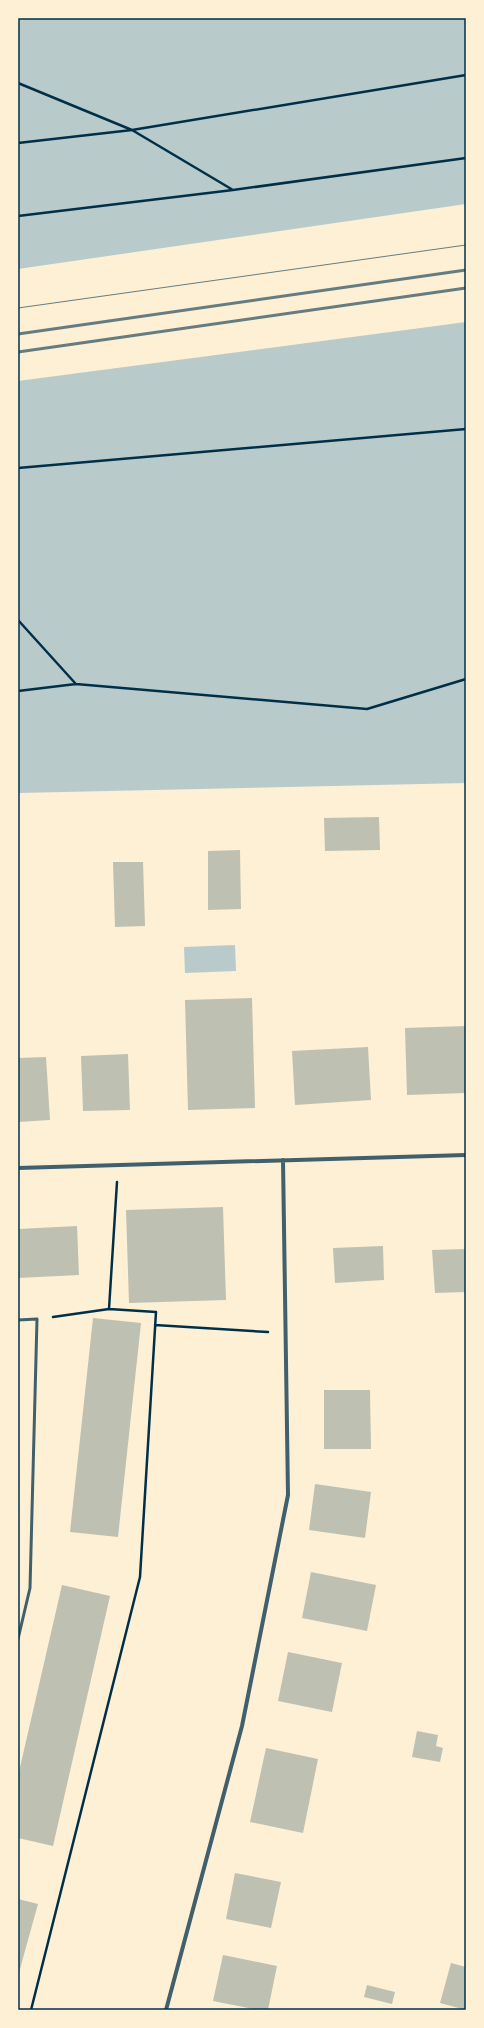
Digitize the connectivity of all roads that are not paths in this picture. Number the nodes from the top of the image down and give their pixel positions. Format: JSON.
{"nodes":[{"id":1,"x":466,"y":1155,"type":"edge"},
{"id":2,"x":283,"y":1160,"type":"junction"},
{"id":3,"x":18,"y":1168,"type":"edge"},
{"id":4,"x":18,"y":1320,"type":"edge"},
{"id":5,"x":18,"y":1639,"type":"edge"},
{"id":6,"x":166,"y":2010,"type":"edge"}],
"edges":[{"from":1,"to":2,"type":"street"},
{"from":2,"to":3,"type":"street"},
{"from":2,"to":6,"type":"street"},
{"from":4,"to":5,"type":"lane"}]}
